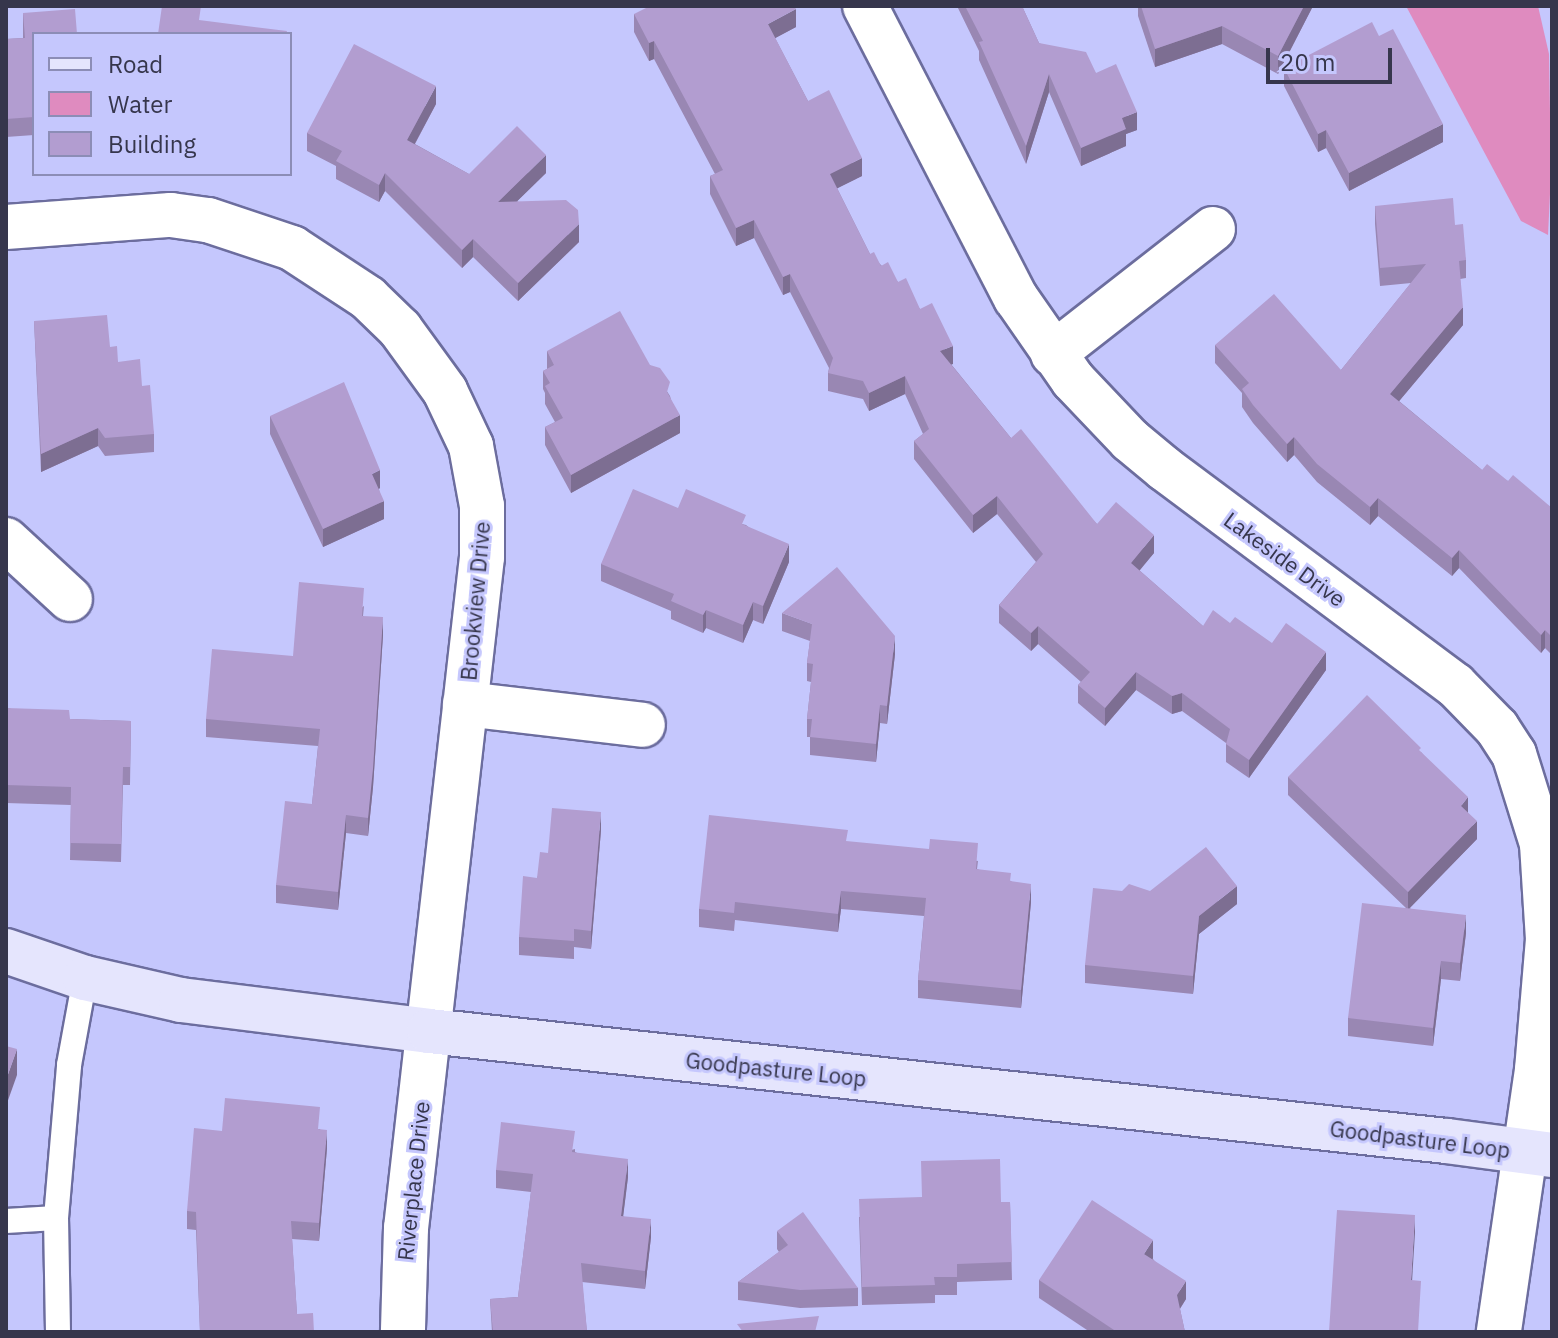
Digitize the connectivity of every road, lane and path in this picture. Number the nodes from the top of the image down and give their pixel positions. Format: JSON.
{"nodes":[{"id":1,"x":865,"y":6,"type":"edge"},
{"id":2,"x":6,"y":227,"type":"edge"},
{"id":3,"x":1213,"y":229,"type":"dead end"},
{"id":4,"x":1053,"y":354,"type":"junction"},
{"id":5,"x":6,"y":540,"type":"edge"},
{"id":6,"x":70,"y":599,"type":"dead end"},
{"id":7,"x":465,"y":704,"type":"junction"},
{"id":8,"x":643,"y":725,"type":"dead end"},
{"id":9,"x":6,"y":951,"type":"edge"},
{"id":10,"x":85,"y":978,"type":"junction"},
{"id":11,"x":429,"y":1031,"type":"junction"},
{"id":12,"x":1539,"y":1153,"type":"edge"},
{"id":13,"x":56,"y":1218,"type":"junction"},
{"id":14,"x":6,"y":1221,"type":"edge"},
{"id":15,"x":58,"y":1332,"type":"edge"},
{"id":16,"x":403,"y":1332,"type":"edge"},
{"id":17,"x":1499,"y":1332,"type":"edge"}],
"edges":[{"from":1,"to":4,"type":"street","name":"Lakeside Drive"},
{"from":2,"to":7,"type":"street","name":"Brookview Drive"},
{"from":3,"to":4,"type":"street"},
{"from":4,"to":12,"type":"street","name":"Lakeside Drive"},
{"from":5,"to":6,"type":"street"},
{"from":7,"to":8,"type":"street"},
{"from":7,"to":11,"type":"street","name":"Brookview Drive"},
{"from":9,"to":10,"type":"street","name":"Goodpasture Loop"},
{"from":10,"to":11,"type":"street","name":"Goodpasture Loop"},
{"from":10,"to":13,"type":"lane"},
{"from":11,"to":12,"type":"street","name":"Goodpasture Loop"},
{"from":11,"to":16,"type":"street","name":"Riverplace Drive"},
{"from":12,"to":17,"type":"street"},
{"from":13,"to":14,"type":"lane"},
{"from":13,"to":15,"type":"lane"}]}
